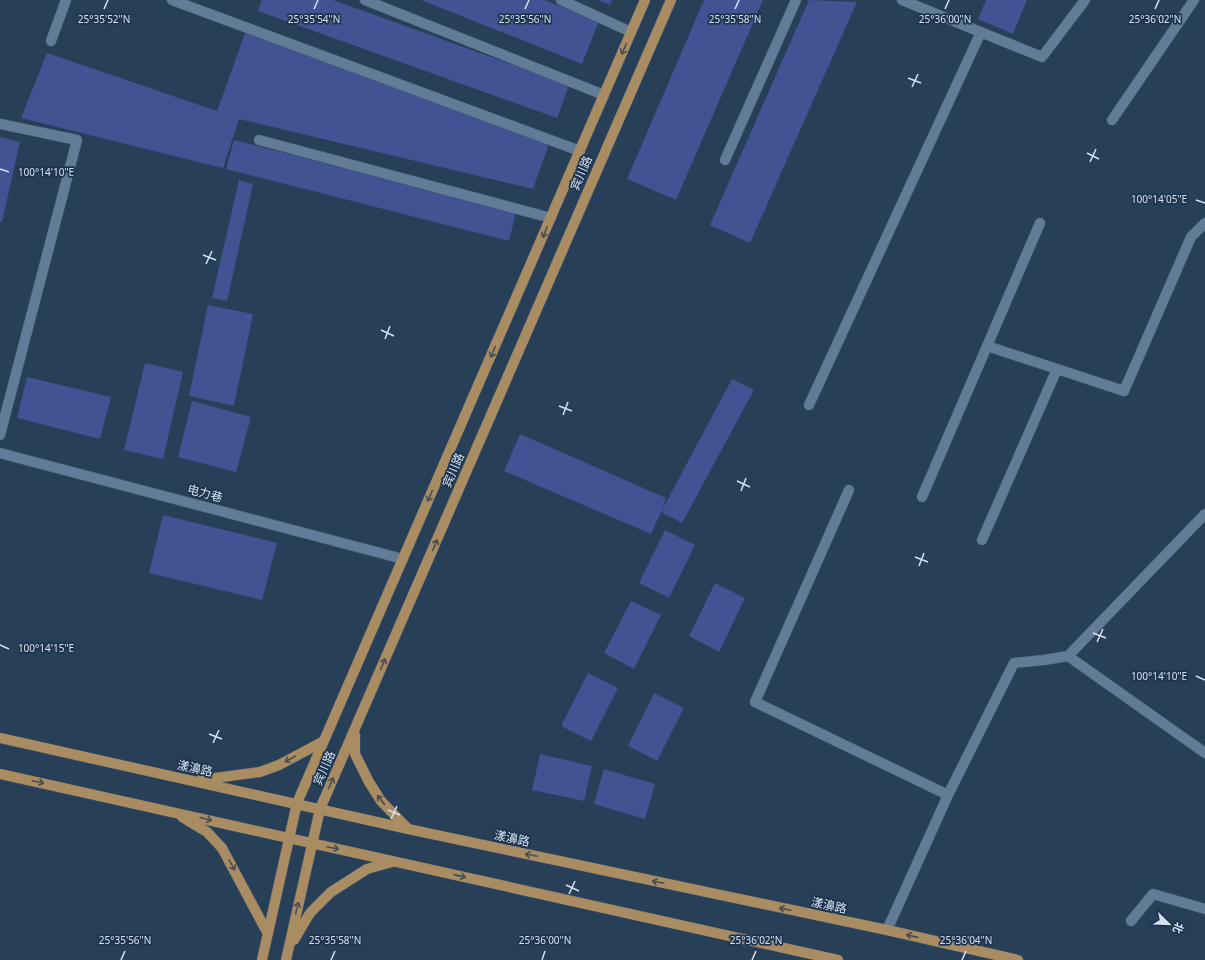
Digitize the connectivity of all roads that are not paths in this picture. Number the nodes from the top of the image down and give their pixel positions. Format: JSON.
{"nodes":[{"id":1,"x":66,"y":0,"type":"edge"},
{"id":2,"x":172,"y":0,"type":"edge"},
{"id":3,"x":368,"y":0,"type":"edge"},
{"id":4,"x":561,"y":0,"type":"edge"},
{"id":5,"x":645,"y":0,"type":"edge"},
{"id":6,"x":671,"y":0,"type":"edge"},
{"id":7,"x":796,"y":0,"type":"edge"},
{"id":8,"x":902,"y":0,"type":"edge"},
{"id":9,"x":1085,"y":0,"type":"edge"},
{"id":10,"x":1194,"y":0,"type":"edge"},
{"id":11,"x":631,"y":32,"type":"junction"},
{"id":12,"x":982,"y":32,"type":"junction"},
{"id":13,"x":51,"y":41,"type":"dead end"},
{"id":14,"x":604,"y":95,"type":"junction"},
{"id":15,"x":1112,"y":120,"type":"dead end"},
{"id":16,"x":0,"y":124,"type":"edge"},
{"id":17,"x":259,"y":140,"type":"dead end"},
{"id":18,"x":580,"y":151,"type":"junction"},
{"id":19,"x":725,"y":160,"type":"dead end"},
{"id":20,"x":551,"y":218,"type":"junction"},
{"id":21,"x":1040,"y":222,"type":"dead end"},
{"id":22,"x":1205,"y":223,"type":"edge"},
{"id":23,"x":987,"y":346,"type":"junction"},
{"id":24,"x":1057,"y":369,"type":"junction"},
{"id":25,"x":808,"y":405,"type":"dead end"},
{"id":26,"x":0,"y":435,"type":"edge"},
{"id":27,"x":0,"y":453,"type":"edge"},
{"id":28,"x":849,"y":490,"type":"dead end"},
{"id":29,"x":922,"y":497,"type":"dead end"},
{"id":30,"x":1205,"y":514,"type":"edge"},
{"id":31,"x":982,"y":540,"type":"dead end"},
{"id":32,"x":403,"y":559,"type":"junction"},
{"id":33,"x":1068,"y":656,"type":"junction"},
{"id":34,"x":354,"y":729,"type":"junction"},
{"id":35,"x":0,"y":738,"type":"edge"},
{"id":36,"x":324,"y":741,"type":"junction"},
{"id":37,"x":1205,"y":753,"type":"edge"},
{"id":38,"x":0,"y":774,"type":"edge"},
{"id":39,"x":194,"y":781,"type":"junction"},
{"id":40,"x":948,"y":795,"type":"junction"},
{"id":41,"x":297,"y":803,"type":"junction"},
{"id":42,"x":320,"y":809,"type":"junction"},
{"id":43,"x":174,"y":812,"type":"junction"},
{"id":44,"x":408,"y":829,"type":"junction"},
{"id":45,"x":289,"y":839,"type":"junction"},
{"id":46,"x":312,"y":844,"type":"junction"},
{"id":47,"x":394,"y":862,"type":"junction"},
{"id":48,"x":1205,"y":909,"type":"edge"},
{"id":49,"x":1131,"y":921,"type":"dead end"},
{"id":50,"x":887,"y":930,"type":"junction"},
{"id":51,"x":268,"y":934,"type":"junction"},
{"id":52,"x":288,"y":949,"type":"junction"},
{"id":53,"x":262,"y":960,"type":"edge"},
{"id":54,"x":286,"y":960,"type":"edge"},
{"id":55,"x":838,"y":960,"type":"edge"},
{"id":56,"x":1018,"y":960,"type":"edge"}],
"edges":[{"from":1,"to":13,"type":"street"},
{"from":2,"to":18,"type":"street"},
{"from":3,"to":14,"type":"street"},
{"from":4,"to":11,"type":"street"},
{"from":5,"to":11,"type":"main road","name":"宾川路"},
{"from":34,"to":6,"type":"main road","name":"宾川路","one_way":true},
{"from":7,"to":19,"type":"street"},
{"from":8,"to":12,"type":"street"},
{"from":9,"to":12,"type":"street"},
{"from":10,"to":15,"type":"street"},
{"from":11,"to":14,"type":"main road","name":"宾川路","one_way":true},
{"from":12,"to":25,"type":"street"},
{"from":14,"to":18,"type":"main road","name":"宾川路"},
{"from":16,"to":26,"type":"street"},
{"from":17,"to":20,"type":"street"},
{"from":18,"to":20,"type":"main road","name":"宾川路"},
{"from":20,"to":32,"type":"main road","name":"宾川路","one_way":true},
{"from":21,"to":23,"type":"street"},
{"from":22,"to":24,"type":"street"},
{"from":23,"to":24,"type":"street"},
{"from":23,"to":29,"type":"street"},
{"from":24,"to":31,"type":"street"},
{"from":27,"to":32,"type":"street","name":"电力巷"},
{"from":28,"to":40,"type":"street"},
{"from":30,"to":33,"type":"street"},
{"from":32,"to":36,"type":"main road","name":"宾川路"},
{"from":33,"to":37,"type":"street"},
{"from":33,"to":40,"type":"street"},
{"from":42,"to":34,"type":"main road","name":"宾川路","one_way":true},
{"from":44,"to":34,"type":"main road","one_way":true},
{"from":35,"to":39,"type":"main road","name":"漾濞路"},
{"from":36,"to":39,"type":"main road","one_way":true},
{"from":36,"to":41,"type":"main road","name":"宾川路"},
{"from":38,"to":43,"type":"main road","one_way":true},
{"from":39,"to":41,"type":"main road","name":"漾濞路"},
{"from":40,"to":50,"type":"street"},
{"from":41,"to":42,"type":"main road","name":"漾濞路"},
{"from":41,"to":45,"type":"main road","name":"宾川路"},
{"from":42,"to":44,"type":"main road","name":"漾濞路"},
{"from":42,"to":46,"type":"main road","name":"宾川路"},
{"from":43,"to":45,"type":"main road","one_way":true},
{"from":43,"to":51,"type":"main road","one_way":true},
{"from":50,"to":44,"type":"main road","name":"漾濞路","one_way":true},
{"from":45,"to":46,"type":"main road"},
{"from":45,"to":51,"type":"main road","name":"宾川路"},
{"from":46,"to":47,"type":"main road","one_way":true},
{"from":52,"to":46,"type":"main road","name":"宾川路","one_way":true},
{"from":47,"to":52,"type":"main road"},
{"from":47,"to":55,"type":"main road","one_way":true},
{"from":48,"to":49,"type":"street"},
{"from":56,"to":50,"type":"main road","name":"漾濞路","one_way":true},
{"from":51,"to":53,"type":"main road","name":"宾川路"},
{"from":52,"to":54,"type":"main road","name":"宾川路"}]}
